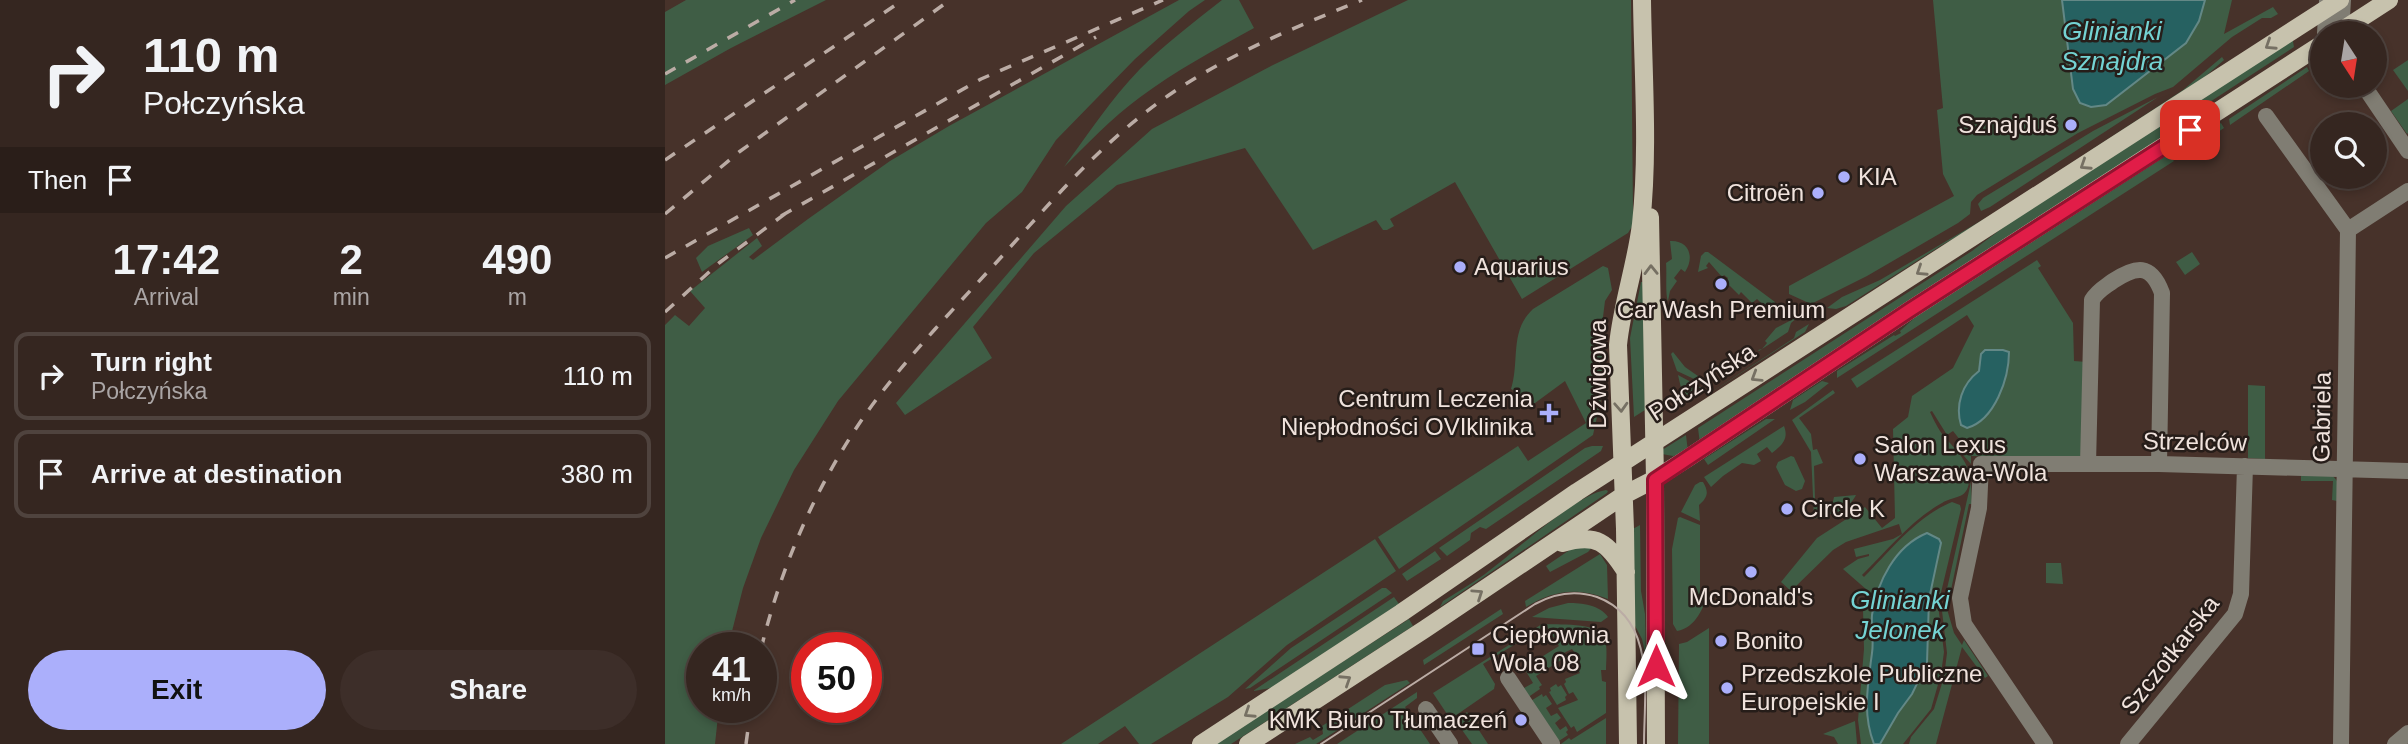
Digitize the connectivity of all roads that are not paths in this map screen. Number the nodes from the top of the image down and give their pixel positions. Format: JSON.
{"nodes":[{"id":1,"x":1642,"y":0,"type":"edge"},
{"id":2,"x":2389,"y":0,"type":"edge"},
{"id":3,"x":2334,"y":2,"type":"edge"},
{"id":4,"x":2335,"y":21,"type":"edge"},
{"id":5,"x":2355,"y":21,"type":"edge"},
{"id":6,"x":2310,"y":52,"type":"edge"},
{"id":7,"x":2372,"y":98,"type":"edge"},
{"id":8,"x":2266,"y":116,"type":"dead end"},
{"id":9,"x":2408,"y":151,"type":"edge"},
{"id":10,"x":1645,"y":161,"type":"junction"},
{"id":11,"x":2408,"y":191,"type":"edge"},
{"id":12,"x":2348,"y":230,"type":"junction"},
{"id":13,"x":1654,"y":442,"type":"junction"},
{"id":14,"x":1623,"y":462,"type":"junction"},
{"id":15,"x":2088,"y":464,"type":"junction"},
{"id":16,"x":2159,"y":464,"type":"junction"},
{"id":17,"x":2245,"y":466,"type":"junction"},
{"id":18,"x":2344,"y":469,"type":"junction"},
{"id":19,"x":2408,"y":471,"type":"edge"},
{"id":20,"x":1655,"y":480,"type":"junction"},
{"id":21,"x":1624,"y":495,"type":"junction"},
{"id":22,"x":1548,"y":547,"type":"junction"},
{"id":23,"x":1626,"y":572,"type":"junction"},
{"id":24,"x":1432,"y":591,"type":"junction"},
{"id":25,"x":1446,"y":615,"type":"junction"},
{"id":26,"x":1508,"y":678,"type":"dead end"},
{"id":27,"x":1426,"y":709,"type":"dead end"},
{"id":28,"x":2408,"y":733,"type":"edge"},
{"id":29,"x":1201,"y":744,"type":"edge"},
{"id":30,"x":1248,"y":744,"type":"edge"},
{"id":31,"x":1450,"y":744,"type":"edge"},
{"id":32,"x":1552,"y":744,"type":"edge"},
{"id":33,"x":1628,"y":744,"type":"edge"},
{"id":34,"x":1656,"y":744,"type":"edge"},
{"id":35,"x":2045,"y":744,"type":"edge"},
{"id":36,"x":2128,"y":744,"type":"edge"},
{"id":37,"x":2341,"y":744,"type":"edge"},
{"id":38,"x":2395,"y":744,"type":"edge"}],
"edges":[{"from":1,"to":10,"type":"main road","name":"Dźwigowa"},
{"from":2,"to":5,"type":"main road"},
{"from":3,"to":4,"type":"street"},
{"from":3,"to":13,"type":"main road","name":"Połczyńska","one_way":true},
{"from":6,"to":20,"type":"main road"},
{"from":7,"to":9,"type":"street"},
{"from":8,"to":12,"type":"street"},
{"from":13,"to":10,"type":"main road","name":"Dźwigowa","one_way":true},
{"from":10,"to":14,"type":"main road","name":"Dźwigowa","one_way":true},
{"from":11,"to":12,"type":"street"},
{"from":12,"to":18,"type":"street","name":"Gabriela"},
{"from":13,"to":14,"type":"main road","name":"Połczyńska"},
{"from":13,"to":20,"type":"main road","name":"Dźwigowa"},
{"from":14,"to":21,"type":"main road","name":"Dźwigowa"},
{"from":14,"to":24,"type":"main road","name":"Połczyńska"},
{"from":15,"to":16,"type":"street","name":"Strzelców"},
{"from":15,"to":16,"type":"street"},
{"from":15,"to":35,"type":"street","name":"Strzelców"},
{"from":16,"to":17,"type":"street","name":"Strzelców"},
{"from":17,"to":18,"type":"street","name":"Strzelców"},
{"from":17,"to":36,"type":"street","name":"Szczotkarska"},
{"from":18,"to":19,"type":"street","name":"Strzelców"},
{"from":18,"to":37,"type":"street","name":"Gabriela"},
{"from":20,"to":21,"type":"main road"},
{"from":20,"to":34,"type":"main road","name":"Dźwigowa"},
{"from":21,"to":22,"type":"main road"},
{"from":21,"to":23,"type":"main road","name":"Dźwigowa"},
{"from":22,"to":23,"type":"main road"},
{"from":25,"to":22,"type":"main road","one_way":true},
{"from":23,"to":33,"type":"main road","name":"Dźwigowa"},
{"from":24,"to":25,"type":"main road"},
{"from":24,"to":29,"type":"main road","name":"Połczyńska","one_way":true},
{"from":30,"to":25,"type":"main road","one_way":true},
{"from":26,"to":32,"type":"street"},
{"from":27,"to":31,"type":"street"},
{"from":28,"to":38,"type":"street"}]}
